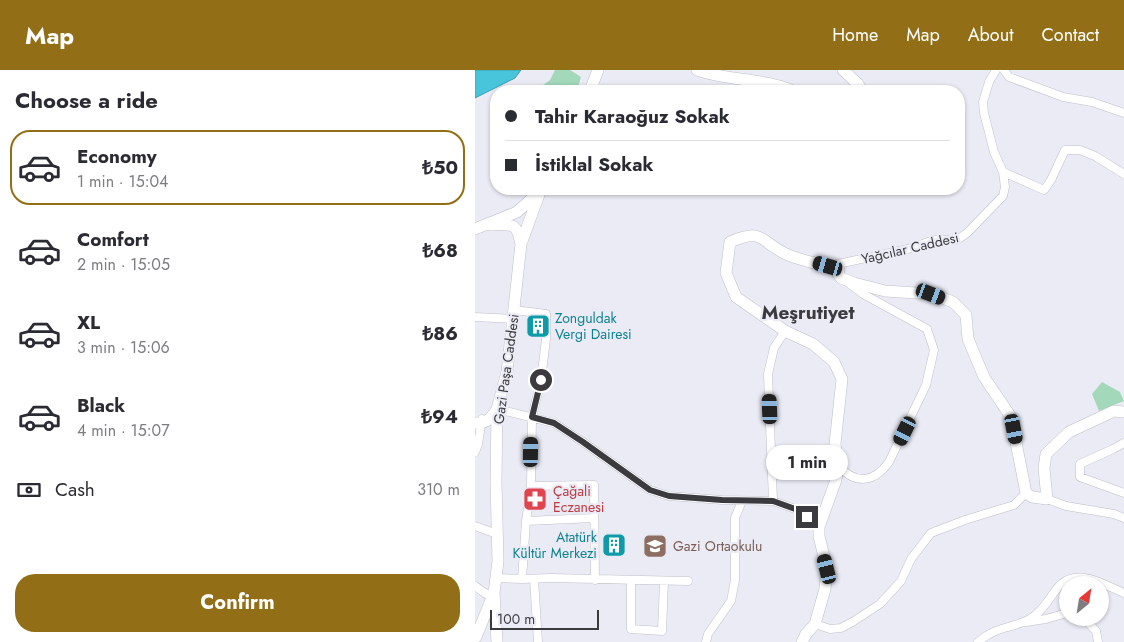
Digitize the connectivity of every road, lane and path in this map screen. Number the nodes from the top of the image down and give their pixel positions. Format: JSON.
{"nodes":[{"id":1,"x":598,"y":70,"type":"edge"},
{"id":2,"x":697,"y":70,"type":"edge"},
{"id":3,"x":843,"y":70,"type":"edge"},
{"id":4,"x":996,"y":70,"type":"edge"},
{"id":5,"x":1004,"y":70,"type":"edge"},
{"id":6,"x":592,"y":85,"type":"edge"},
{"id":7,"x":774,"y":85,"type":"edge"},
{"id":8,"x":858,"y":85,"type":"edge"},
{"id":9,"x":1124,"y":113,"type":"edge"},
{"id":10,"x":1003,"y":172,"type":"junction"},
{"id":11,"x":1124,"y":174,"type":"edge"},
{"id":12,"x":535,"y":195,"type":"edge"},
{"id":13,"x":538,"y":195,"type":"edge"},
{"id":14,"x":478,"y":226,"type":"edge"},
{"id":15,"x":521,"y":244,"type":"junction"},
{"id":16,"x":828,"y":266,"type":"junction"},
{"id":17,"x":841,"y":278,"type":"junction"},
{"id":18,"x":513,"y":315,"type":"junction"},
{"id":19,"x":475,"y":317,"type":"edge"},
{"id":20,"x":785,"y":331,"type":"junction"},
{"id":21,"x":497,"y":409,"type":"junction"},
{"id":22,"x":1124,"y":412,"type":"edge"},
{"id":23,"x":532,"y":417,"type":"junction"},
{"id":24,"x":479,"y":422,"type":"edge"},
{"id":25,"x":1124,"y":443,"type":"edge"},
{"id":26,"x":475,"y":452,"type":"edge"},
{"id":27,"x":839,"y":465,"type":"junction"},
{"id":28,"x":531,"y":486,"type":"junction"},
{"id":29,"x":1124,"y":492,"type":"edge"},
{"id":30,"x":1026,"y":493,"type":"junction"},
{"id":31,"x":1047,"y":499,"type":"junction"},
{"id":32,"x":742,"y":501,"type":"junction"},
{"id":33,"x":773,"y":501,"type":"junction"},
{"id":34,"x":594,"y":518,"type":"junction"},
{"id":35,"x":1124,"y":518,"type":"edge"},
{"id":36,"x":526,"y":521,"type":"junction"},
{"id":37,"x":475,"y":526,"type":"edge"},
{"id":38,"x":819,"y":527,"type":"junction"},
{"id":39,"x":497,"y":534,"type":"junction"},
{"id":40,"x":496,"y":578,"type":"junction"},
{"id":41,"x":522,"y":579,"type":"junction"},
{"id":42,"x":534,"y":579,"type":"junction"},
{"id":43,"x":595,"y":580,"type":"junction"},
{"id":44,"x":631,"y":581,"type":"junction"},
{"id":45,"x":664,"y":581,"type":"junction"},
{"id":46,"x":688,"y":581,"type":"dead end"},
{"id":47,"x":475,"y":586,"type":"edge"},
{"id":48,"x":494,"y":593,"type":"junction"},
{"id":49,"x":1124,"y":593,"type":"edge"},
{"id":50,"x":1059,"y":615,"type":"edge"},
{"id":51,"x":1017,"y":623,"type":"junction"},
{"id":52,"x":815,"y":624,"type":"junction"},
{"id":53,"x":1091,"y":626,"type":"edge"},
{"id":54,"x":478,"y":640,"type":"edge"},
{"id":55,"x":497,"y":642,"type":"edge"},
{"id":56,"x":537,"y":642,"type":"edge"},
{"id":57,"x":705,"y":642,"type":"edge"},
{"id":58,"x":802,"y":642,"type":"edge"},
{"id":59,"x":978,"y":642,"type":"edge"},
{"id":60,"x":1098,"y":642,"type":"edge"}],
"edges":[{"from":1,"to":6,"type":"street"},
{"from":2,"to":7,"type":"street"},
{"from":3,"to":8,"type":"street"},
{"from":4,"to":10,"type":"street","name":"Yağcılar Caddesi"},
{"from":5,"to":9,"type":"street"},
{"from":10,"to":11,"type":"street"},
{"from":10,"to":16,"type":"street","name":"Yağcılar Caddesi"},
{"from":12,"to":14,"type":"street"},
{"from":13,"to":15,"type":"street","name":"Gazi Paşa Caddesi"},
{"from":14,"to":15,"type":"street"},
{"from":15,"to":18,"type":"street","name":"Gazi Paşa Caddesi"},
{"from":16,"to":17,"type":"street","name":"Yağcılar Caddesi"},
{"from":16,"to":20,"type":"street"},
{"from":17,"to":27,"type":"street"},
{"from":17,"to":30,"type":"street","name":"Yağcılar Caddesi"},
{"from":18,"to":19,"type":"street"},
{"from":18,"to":21,"type":"street","name":"Gazi Paşa Caddesi"},
{"from":18,"to":23,"type":"street"},
{"from":20,"to":27,"type":"street"},
{"from":20,"to":33,"type":"street"},
{"from":21,"to":23,"type":"street"},
{"from":21,"to":24,"type":"street"},
{"from":21,"to":39,"type":"street","name":"Gazi Paşa Caddesi"},
{"from":22,"to":31,"type":"street"},
{"from":23,"to":28,"type":"street"},
{"from":23,"to":32,"type":"street"},
{"from":24,"to":26,"type":"street"},
{"from":25,"to":29,"type":"street"},
{"from":27,"to":38,"type":"street"},
{"from":28,"to":34,"type":"street"},
{"from":28,"to":36,"type":"street"},
{"from":30,"to":31,"type":"street"},
{"from":30,"to":52,"type":"street"},
{"from":31,"to":35,"type":"street"},
{"from":32,"to":33,"type":"street"},
{"from":32,"to":57,"type":"street"},
{"from":33,"to":38,"type":"street"},
{"from":34,"to":36,"type":"street"},
{"from":34,"to":43,"type":"street"},
{"from":36,"to":41,"type":"street"},
{"from":37,"to":39,"type":"street"},
{"from":38,"to":52,"type":"street"},
{"from":39,"to":40,"type":"street","name":"Gazi Paşa Caddesi"},
{"from":40,"to":41,"type":"street"},
{"from":40,"to":48,"type":"street","name":"Gazi Paşa Caddesi"},
{"from":41,"to":42,"type":"street"},
{"from":42,"to":43,"type":"street"},
{"from":42,"to":56,"type":"street"},
{"from":43,"to":44,"type":"street"},
{"from":44,"to":45,"type":"street"},
{"from":44,"to":45,"type":"street"},
{"from":45,"to":46,"type":"street"},
{"from":47,"to":48,"type":"street"},
{"from":48,"to":54,"type":"street"},
{"from":48,"to":55,"type":"street","name":"Gazi Paşa Caddesi"},
{"from":49,"to":51,"type":"street"},
{"from":50,"to":51,"type":"street"},
{"from":51,"to":59,"type":"street"},
{"from":52,"to":58,"type":"street"},
{"from":53,"to":60,"type":"street"}]}
